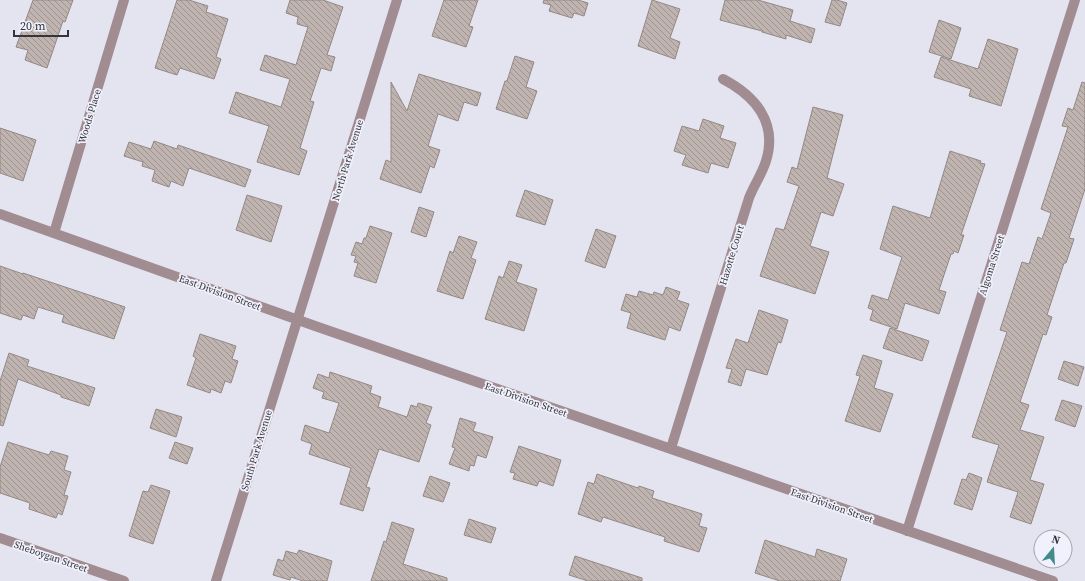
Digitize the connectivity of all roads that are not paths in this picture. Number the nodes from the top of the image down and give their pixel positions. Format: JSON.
{"nodes":[{"id":1,"x":124,"y":0,"type":"edge"},
{"id":2,"x":397,"y":0,"type":"edge"},
{"id":3,"x":1075,"y":0,"type":"edge"},
{"id":4,"x":723,"y":79,"type":"dead end"},
{"id":5,"x":0,"y":214,"type":"edge"},
{"id":6,"x":54,"y":233,"type":"junction"},
{"id":7,"x":297,"y":320,"type":"junction"},
{"id":8,"x":671,"y":448,"type":"junction"},
{"id":9,"x":907,"y":531,"type":"junction"},
{"id":10,"x":0,"y":538,"type":"edge"},
{"id":11,"x":124,"y":581,"type":"edge"},
{"id":12,"x":216,"y":581,"type":"edge"},
{"id":13,"x":1053,"y":581,"type":"edge"}],
"edges":[{"from":1,"to":6,"type":"street","name":"Woods Place"},
{"from":2,"to":7,"type":"street","name":"North Park Avenue"},
{"from":3,"to":9,"type":"street","name":"Algoma Street"},
{"from":4,"to":8,"type":"street","name":"Hazotte Court"},
{"from":5,"to":6,"type":"street","name":"East Division Street"},
{"from":6,"to":7,"type":"street","name":"East Division Street"},
{"from":7,"to":8,"type":"street","name":"East Division Street"},
{"from":7,"to":12,"type":"street","name":"South Park Avenue"},
{"from":8,"to":9,"type":"street","name":"East Division Street"},
{"from":9,"to":13,"type":"street","name":"East Division Street"},
{"from":10,"to":11,"type":"street","name":"Sheboygan Street"}]}
